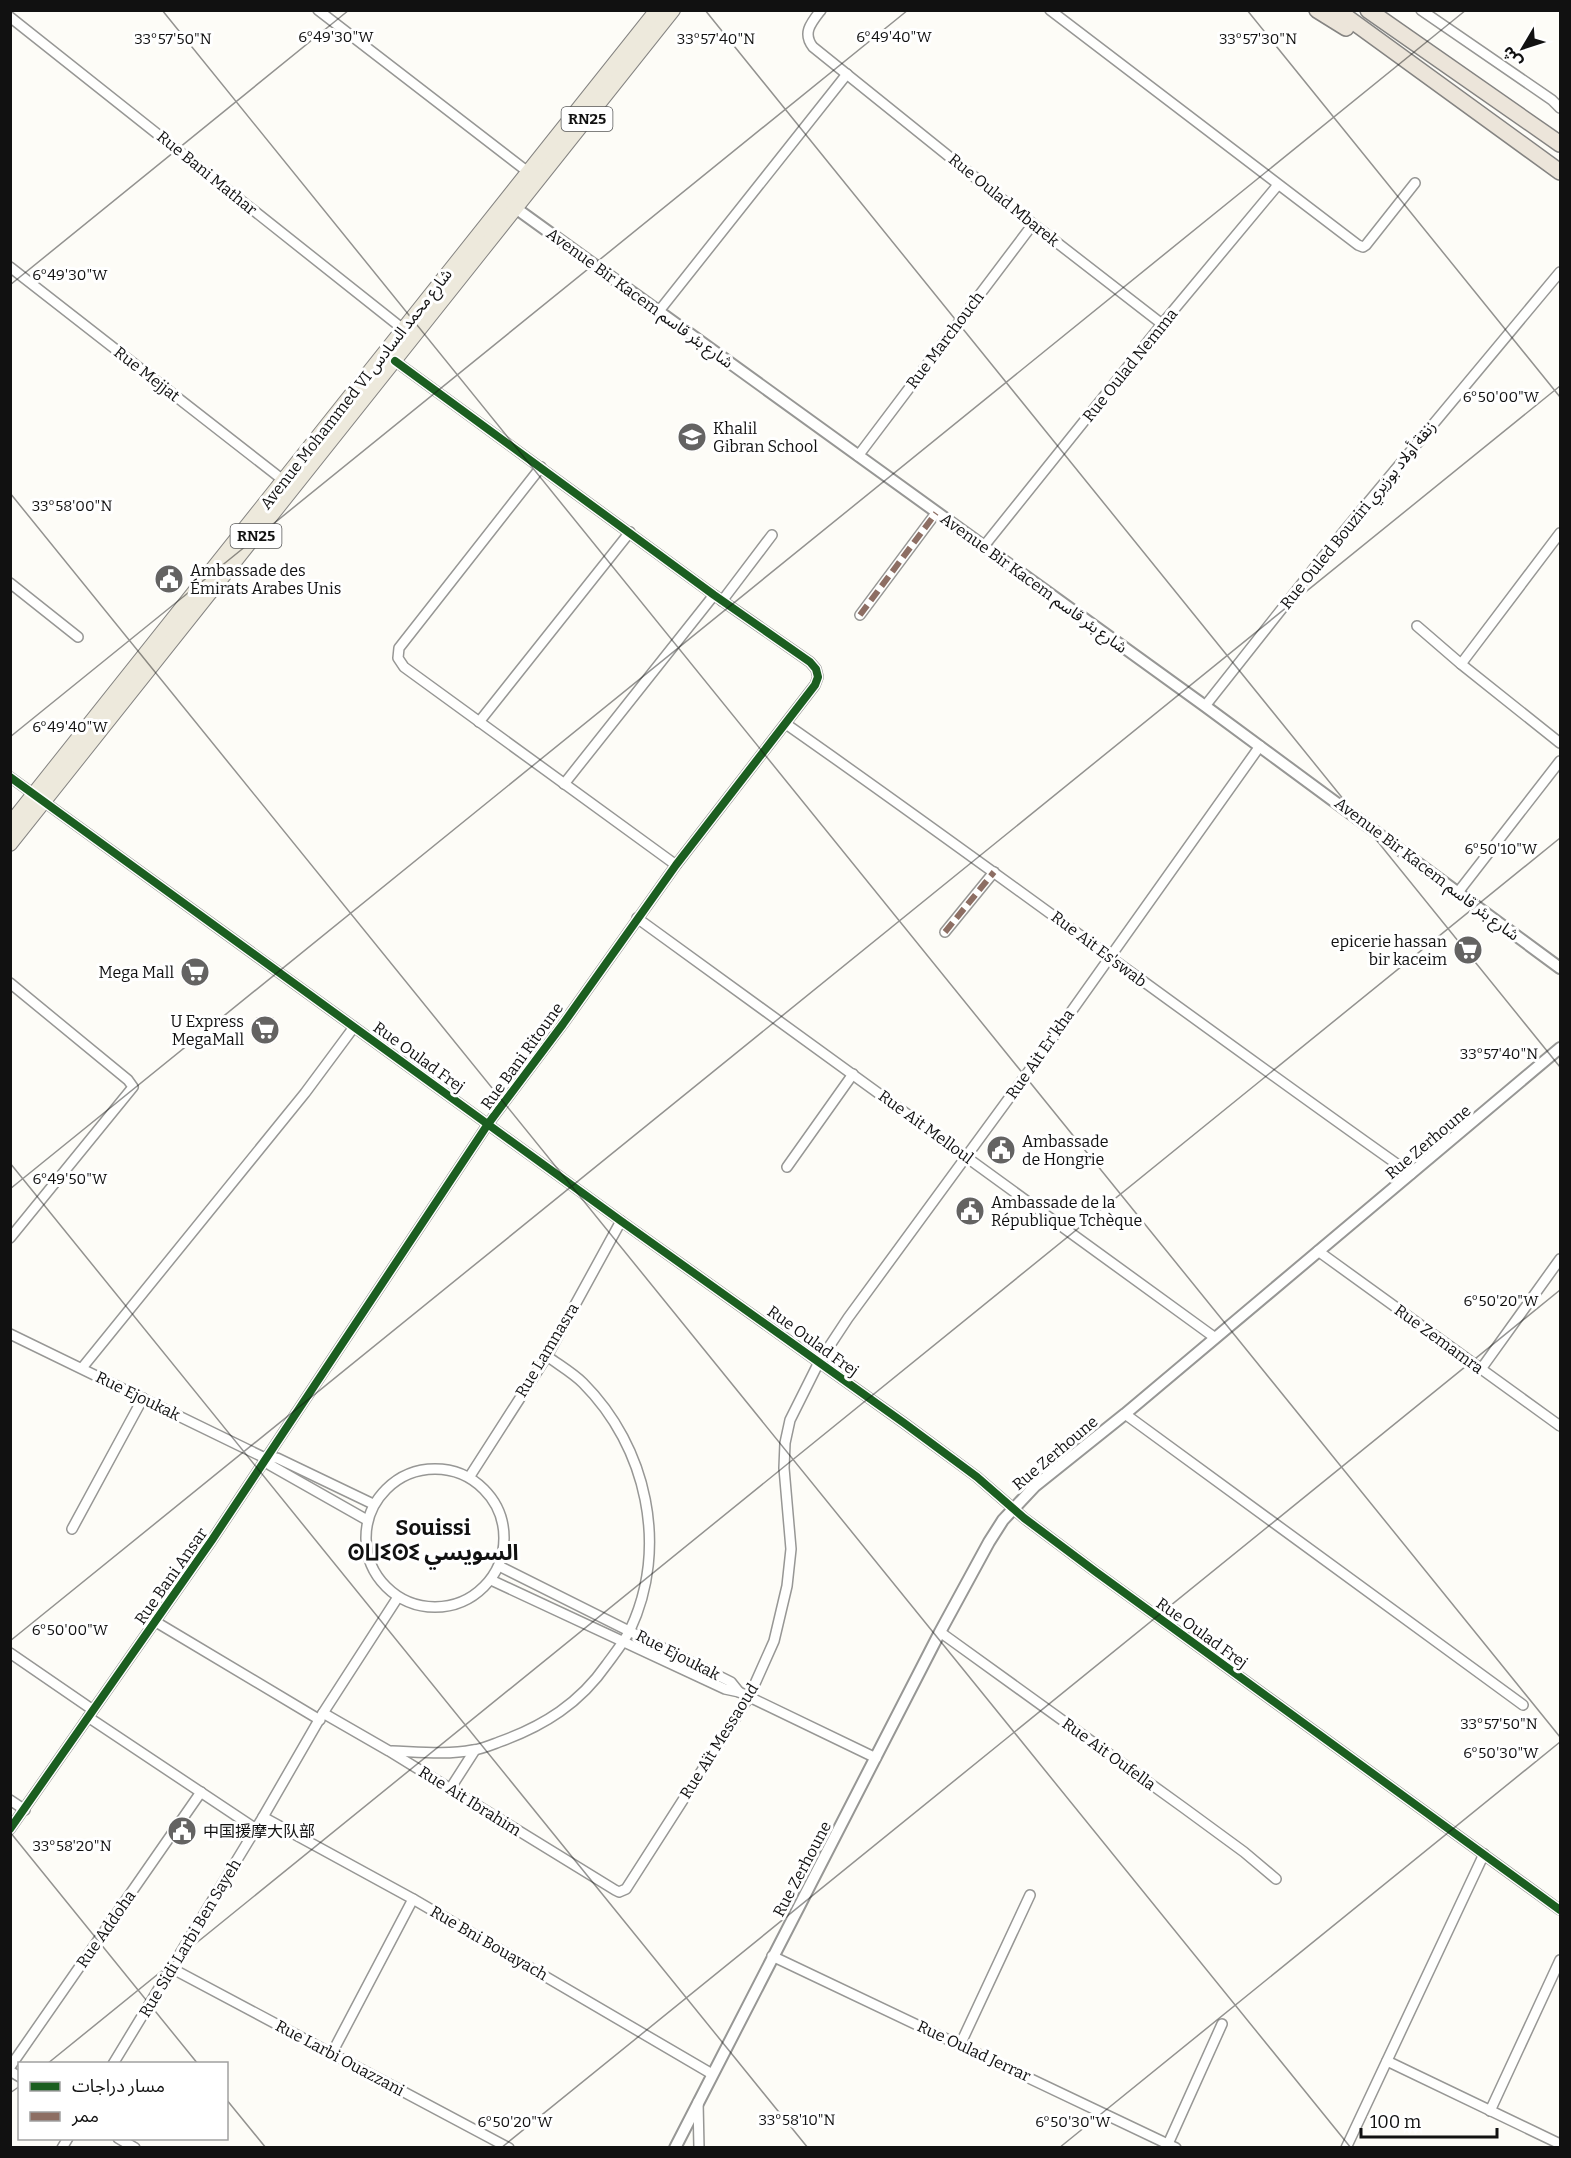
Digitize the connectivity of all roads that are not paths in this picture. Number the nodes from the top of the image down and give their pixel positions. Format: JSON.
{"nodes":[{"id":1,"x":318,"y":10,"type":"edge"},
{"id":2,"x":673,"y":10,"type":"edge"},
{"id":3,"x":821,"y":10,"type":"edge"},
{"id":4,"x":1050,"y":10,"type":"edge"},
{"id":5,"x":1317,"y":10,"type":"edge"},
{"id":6,"x":1337,"y":10,"type":"edge"},
{"id":7,"x":1368,"y":10,"type":"edge"},
{"id":8,"x":1421,"y":10,"type":"edge"},
{"id":9,"x":654,"y":12,"type":"edge"},
{"id":10,"x":10,"y":17,"type":"edge"},
{"id":11,"x":847,"y":74,"type":"junction"},
{"id":12,"x":1425,"y":75,"type":"junction"},
{"id":13,"x":1560,"y":108,"type":"edge"},
{"id":14,"x":1560,"y":144,"type":"edge"},
{"id":15,"x":528,"y":172,"type":"junction"},
{"id":16,"x":1560,"y":172,"type":"edge"},
{"id":17,"x":1415,"y":183,"type":"dead end"},
{"id":18,"x":1277,"y":186,"type":"junction"},
{"id":19,"x":510,"y":205,"type":"junction"},
{"id":20,"x":1033,"y":224,"type":"junction"},
{"id":21,"x":10,"y":267,"type":"edge"},
{"id":22,"x":1560,"y":272,"type":"edge"},
{"id":23,"x":659,"y":311,"type":"junction"},
{"id":24,"x":1162,"y":324,"type":"junction"},
{"id":25,"x":403,"y":329,"type":"junction"},
{"id":26,"x":395,"y":361,"type":"junction"},
{"id":27,"x":858,"y":456,"type":"junction"},
{"id":28,"x":541,"y":467,"type":"junction"},
{"id":29,"x":283,"y":480,"type":"junction"},
{"id":30,"x":936,"y":513,"type":"junction"},
{"id":31,"x":630,"y":532,"type":"junction"},
{"id":32,"x":1560,"y":533,"type":"edge"},
{"id":33,"x":772,"y":535,"type":"dead end"},
{"id":34,"x":984,"y":546,"type":"junction"},
{"id":35,"x":10,"y":583,"type":"edge"},
{"id":36,"x":718,"y":598,"type":"junction"},
{"id":37,"x":860,"y":615,"type":"dead end"},
{"id":38,"x":1417,"y":626,"type":"dead end"},
{"id":39,"x":78,"y":637,"type":"dead end"},
{"id":40,"x":1461,"y":664,"type":"junction"},
{"id":41,"x":1205,"y":706,"type":"junction"},
{"id":42,"x":479,"y":722,"type":"junction"},
{"id":43,"x":786,"y":724,"type":"junction"},
{"id":44,"x":1560,"y":742,"type":"edge"},
{"id":45,"x":1260,"y":746,"type":"junction"},
{"id":46,"x":1560,"y":761,"type":"edge"},
{"id":47,"x":10,"y":777,"type":"edge"},
{"id":48,"x":564,"y":784,"type":"junction"},
{"id":49,"x":39,"y":798,"type":"junction"},
{"id":50,"x":10,"y":824,"type":"edge"},
{"id":51,"x":10,"y":844,"type":"edge"},
{"id":52,"x":676,"y":865,"type":"junction"},
{"id":53,"x":994,"y":872,"type":"junction"},
{"id":54,"x":1459,"y":891,"type":"junction"},
{"id":55,"x":637,"y":918,"type":"junction"},
{"id":56,"x":945,"y":932,"type":"dead end"},
{"id":57,"x":1109,"y":956,"type":"junction"},
{"id":58,"x":1560,"y":968,"type":"edge"},
{"id":59,"x":10,"y":983,"type":"edge"},
{"id":60,"x":354,"y":1027,"type":"junction"},
{"id":61,"x":1560,"y":1048,"type":"edge"},
{"id":62,"x":853,"y":1074,"type":"junction"},
{"id":63,"x":488,"y":1124,"type":"junction"},
{"id":64,"x":966,"y":1156,"type":"junction"},
{"id":65,"x":787,"y":1167,"type":"dead end"},
{"id":66,"x":1411,"y":1174,"type":"junction"},
{"id":67,"x":621,"y":1221,"type":"junction"},
{"id":68,"x":10,"y":1238,"type":"edge"},
{"id":69,"x":1318,"y":1251,"type":"junction"},
{"id":70,"x":1560,"y":1259,"type":"edge"},
{"id":71,"x":10,"y":1334,"type":"edge"},
{"id":72,"x":1214,"y":1337,"type":"junction"},
{"id":73,"x":547,"y":1356,"type":"junction"},
{"id":74,"x":819,"y":1362,"type":"junction"},
{"id":75,"x":82,"y":1368,"type":"junction"},
{"id":76,"x":1482,"y":1369,"type":"junction"},
{"id":77,"x":143,"y":1398,"type":"junction"},
{"id":78,"x":1125,"y":1414,"type":"junction"},
{"id":79,"x":1560,"y":1426,"type":"edge"},
{"id":80,"x":266,"y":1456,"type":"junction"},
{"id":81,"x":470,"y":1476,"type":"junction"},
{"id":82,"x":373,"y":1504,"type":"junction"},
{"id":83,"x":1012,"y":1509,"type":"junction"},
{"id":84,"x":367,"y":1520,"type":"junction"},
{"id":85,"x":72,"y":1529,"type":"dead end"},
{"id":86,"x":499,"y":1566,"type":"junction"},
{"id":87,"x":491,"y":1580,"type":"junction"},
{"id":88,"x":398,"y":1597,"type":"junction"},
{"id":89,"x":156,"y":1622,"type":"junction"},
{"id":90,"x":630,"y":1630,"type":"junction"},
{"id":91,"x":940,"y":1632,"type":"junction"},
{"id":92,"x":623,"y":1642,"type":"junction"},
{"id":93,"x":10,"y":1653,"type":"edge"},
{"id":94,"x":739,"y":1692,"type":"junction"},
{"id":95,"x":749,"y":1697,"type":"junction"},
{"id":96,"x":1523,"y":1705,"type":"dead end"},
{"id":97,"x":91,"y":1713,"type":"junction"},
{"id":98,"x":322,"y":1716,"type":"junction"},
{"id":99,"x":475,"y":1750,"type":"junction"},
{"id":100,"x":389,"y":1751,"type":"junction"},
{"id":101,"x":876,"y":1758,"type":"junction"},
{"id":102,"x":450,"y":1789,"type":"junction"},
{"id":103,"x":201,"y":1791,"type":"junction"},
{"id":104,"x":10,"y":1800,"type":"edge"},
{"id":105,"x":25,"y":1810,"type":"junction"},
{"id":106,"x":263,"y":1817,"type":"junction"},
{"id":107,"x":10,"y":1829,"type":"edge"},
{"id":108,"x":256,"y":1829,"type":"junction"},
{"id":109,"x":1484,"y":1854,"type":"junction"},
{"id":110,"x":1276,"y":1879,"type":"dead end"},
{"id":111,"x":615,"y":1890,"type":"joint"},
{"id":112,"x":1030,"y":1895,"type":"dead end"},
{"id":113,"x":413,"y":1899,"type":"junction"},
{"id":114,"x":1560,"y":1910,"type":"edge"},
{"id":115,"x":772,"y":1956,"type":"junction"},
{"id":116,"x":1560,"y":1960,"type":"edge"},
{"id":117,"x":171,"y":1968,"type":"junction"},
{"id":118,"x":1222,"y":2024,"type":"dead end"},
{"id":119,"x":960,"y":2044,"type":"junction"},
{"id":120,"x":332,"y":2053,"type":"junction"},
{"id":121,"x":1387,"y":2061,"type":"junction"},
{"id":122,"x":114,"y":2062,"type":"edge"},
{"id":123,"x":10,"y":2069,"type":"edge"},
{"id":124,"x":712,"y":2073,"type":"junction"},
{"id":125,"x":698,"y":2102,"type":"junction"},
{"id":126,"x":1490,"y":2111,"type":"junction"},
{"id":127,"x":120,"y":2140,"type":"edge"},
{"id":128,"x":1557,"y":2145,"type":"edge"},
{"id":129,"x":1172,"y":2146,"type":"edge"},
{"id":130,"x":135,"y":2148,"type":"edge"},
{"id":131,"x":508,"y":2148,"type":"edge"},
{"id":132,"x":675,"y":2148,"type":"edge"},
{"id":133,"x":699,"y":2148,"type":"edge"},
{"id":134,"x":1346,"y":2148,"type":"edge"}],
"edges":[{"from":1,"to":15,"type":"street"},
{"from":2,"to":19,"type":"main road","name":"Avenue Mohammed VI شارع محمد السادس","number":"RN25"},
{"from":3,"to":11,"type":"street","name":"Rue Oulad Mbarek"},
{"from":4,"to":18,"type":"street"},
{"from":5,"to":12,"type":"highway"},
{"from":6,"to":12,"type":"highway"},
{"from":7,"to":14,"type":"highway"},
{"from":8,"to":13,"type":"street"},
{"from":9,"to":15,"type":"main road","name":"Avenue Mohammed VI شارع محمد السادس","number":"RN25"},
{"from":10,"to":25,"type":"street","name":"Rue Bani Mathar"},
{"from":11,"to":20,"type":"street","name":"Rue Oulad Mbarek"},
{"from":11,"to":23,"type":"street"},
{"from":12,"to":16,"type":"highway"},
{"from":15,"to":19,"type":"main road","name":"Avenue Mohammed VI شارع محمد السادس","number":"RN25"},
{"from":17,"to":18,"type":"street"},
{"from":18,"to":24,"type":"street","name":"Rue Oulad Nemma"},
{"from":19,"to":23,"type":"street","name":"Avenue Bir Kacem شارع بئر قاسم"},
{"from":19,"to":25,"type":"main road","name":"Avenue Mohammed VI شارع محمد السادس","number":"RN25"},
{"from":19,"to":26,"type":"main road","name":"Avenue Mohammed VI شارع محمد السادس","number":"RN25"},
{"from":20,"to":24,"type":"street","name":"Rue Oulad Mbarek"},
{"from":20,"to":27,"type":"street","name":"Rue Marchouch"},
{"from":21,"to":29,"type":"street","name":"Rue Mejjat"},
{"from":22,"to":41,"type":"street","name":"Rue Ouled Bouziri زنقة أولاد بوزيري"},
{"from":23,"to":27,"type":"street","name":"Avenue Bir Kacem شارع بئر قاسم"},
{"from":24,"to":34,"type":"street","name":"Rue Oulad Nemma"},
{"from":25,"to":29,"type":"main road","name":"Avenue Mohammed VI شارع محمد السادس","number":"RN25"},
{"from":26,"to":28,"type":"street"},
{"from":26,"to":49,"type":"main road","name":"Avenue Mohammed VI شارع محمد السادس","number":"RN25"},
{"from":27,"to":30,"type":"street","name":"Avenue Bir Kacem شارع بئر قاسم"},
{"from":28,"to":31,"type":"street"},
{"from":28,"to":42,"type":"street"},
{"from":29,"to":49,"type":"main road","name":"Avenue Mohammed VI شارع محمد السادس","number":"RN25"},
{"from":30,"to":34,"type":"street","name":"Avenue Bir Kacem شارع بئر قاسم"},
{"from":30,"to":37,"type":"street"},
{"from":31,"to":36,"type":"street"},
{"from":31,"to":42,"type":"street"},
{"from":32,"to":40,"type":"street"},
{"from":33,"to":36,"type":"street"},
{"from":34,"to":41,"type":"street","name":"Avenue Bir Kacem شارع بئر قاسم"},
{"from":35,"to":39,"type":"street"},
{"from":36,"to":43,"type":"street","name":"Rue Bani Ritoune"},
{"from":36,"to":48,"type":"street"},
{"from":38,"to":40,"type":"street"},
{"from":40,"to":44,"type":"street"},
{"from":41,"to":45,"type":"street","name":"Avenue Bir Kacem شارع بئر قاسم"},
{"from":42,"to":48,"type":"street"},
{"from":43,"to":52,"type":"street","name":"Rue Bani Ritoune"},
{"from":43,"to":53,"type":"street","name":"Rue Ait Es'swab"},
{"from":45,"to":54,"type":"street","name":"Avenue Bir Kacem شارع بئر قاسم"},
{"from":45,"to":57,"type":"street","name":"Rue Ait Er'kha"},
{"from":46,"to":54,"type":"street"},
{"from":47,"to":49,"type":"street","name":"Rue Oulad Frej"},
{"from":48,"to":52,"type":"street"},
{"from":49,"to":50,"type":"main road","name":"Avenue Mohammed VI شارع محمد السادس","number":"RN25"},
{"from":49,"to":51,"type":"main road","name":"Avenue Mohammed VI شارع محمد السادس","number":"RN25"},
{"from":49,"to":60,"type":"street","name":"Rue Oulad Frej"},
{"from":52,"to":55,"type":"street","name":"Rue Bani Ritoune"},
{"from":53,"to":56,"type":"street"},
{"from":53,"to":57,"type":"street","name":"Rue Ait Es'swab"},
{"from":54,"to":58,"type":"street","name":"Avenue Bir Kacem شارع بئر قاسم"},
{"from":55,"to":62,"type":"street","name":"Rue Ait Melloul"},
{"from":55,"to":63,"type":"street","name":"Rue Bani Ritoune"},
{"from":57,"to":64,"type":"street","name":"Rue Ait Er'kha"},
{"from":57,"to":66,"type":"street","name":"Rue Ait Es'swab"},
{"from":59,"to":68,"type":"street"},
{"from":60,"to":63,"type":"street","name":"Rue Oulad Frej"},
{"from":60,"to":75,"type":"street"},
{"from":61,"to":66,"type":"street","name":"Rue Zerhoune"},
{"from":62,"to":64,"type":"street","name":"Rue Ait Melloul"},
{"from":62,"to":65,"type":"street"},
{"from":63,"to":67,"type":"street","name":"Rue Oulad Frej"},
{"from":63,"to":80,"type":"street","name":"Rue Bani Ritoune"},
{"from":64,"to":72,"type":"street","name":"Rue Ait Melloul"},
{"from":64,"to":74,"type":"street","name":"Rue Ait Er'kha"},
{"from":66,"to":69,"type":"street","name":"Rue Zerhoune"},
{"from":67,"to":73,"type":"street","name":"Rue Lamnasra"},
{"from":67,"to":74,"type":"street","name":"Rue Oulad Frej"},
{"from":69,"to":72,"type":"street","name":"Rue Zerhoune"},
{"from":69,"to":76,"type":"street","name":"Rue Zemamra"},
{"from":70,"to":76,"type":"street"},
{"from":71,"to":75,"type":"street","name":"Rue Ejoukak"},
{"from":72,"to":78,"type":"street","name":"Rue Zerhoune"},
{"from":73,"to":81,"type":"street","name":"Rue Lamnasra"},
{"from":73,"to":90,"type":"street"},
{"from":74,"to":83,"type":"street","name":"Rue Oulad Frej"},
{"from":74,"to":95,"type":"street","name":"Rue Aït Messaoud"},
{"from":75,"to":77,"type":"street","name":"Rue Ejoukak"},
{"from":76,"to":79,"type":"street","name":"Rue Zemamra"},
{"from":77,"to":80,"type":"street","name":"Rue Ejoukak"},
{"from":77,"to":85,"type":"street"},
{"from":78,"to":83,"type":"street","name":"Rue Zerhoune"},
{"from":78,"to":96,"type":"street"},
{"from":80,"to":82,"type":"street","name":"Rue Ejoukak"},
{"from":80,"to":84,"type":"street","name":"Rue Ejoukak"},
{"from":80,"to":89,"type":"street","name":"Rue Bani Ansar"},
{"from":81,"to":82,"type":"street"},
{"from":81,"to":86,"type":"street"},
{"from":82,"to":84,"type":"street"},
{"from":83,"to":91,"type":"street","name":"Rue Zerhoune"},
{"from":83,"to":109,"type":"street","name":"Rue Oulad Frej"},
{"from":84,"to":88,"type":"street"},
{"from":86,"to":87,"type":"street"},
{"from":86,"to":90,"type":"street","name":"Rue Ejoukak"},
{"from":87,"to":88,"type":"street"},
{"from":87,"to":92,"type":"street","name":"Rue Ejoukak"},
{"from":88,"to":98,"type":"street","name":"Rue Sidi Larbi Ben Sayeh"},
{"from":89,"to":97,"type":"street","name":"Rue Bani Ansar"},
{"from":89,"to":98,"type":"street","name":"Rue Ait Ibrahim"},
{"from":90,"to":92,"type":"street"},
{"from":90,"to":94,"type":"street","name":"Rue Ejoukak"},
{"from":91,"to":101,"type":"street","name":"Rue Zerhoune"},
{"from":91,"to":110,"type":"street","name":"Rue Ait Oufella"},
{"from":92,"to":94,"type":"street","name":"Rue Ejoukak"},
{"from":92,"to":99,"type":"street"},
{"from":93,"to":97,"type":"street"},
{"from":94,"to":95,"type":"street"},
{"from":95,"to":101,"type":"street"},
{"from":95,"to":111,"type":"street","name":"Rue Aït Messaoud"},
{"from":97,"to":103,"type":"street"},
{"from":97,"to":105,"type":"street","name":"Rue Bani Ansar"},
{"from":98,"to":100,"type":"street","name":"Rue Ait Ibrahim"},
{"from":98,"to":106,"type":"street","name":"Rue Sidi Larbi Ben Sayeh"},
{"from":99,"to":100,"type":"street"},
{"from":99,"to":102,"type":"street"},
{"from":100,"to":102,"type":"street","name":"Rue Ait Ibrahim"},
{"from":101,"to":115,"type":"street","name":"Rue Zerhoune"},
{"from":102,"to":111,"type":"street","name":"Rue Ait Ibrahim"},
{"from":103,"to":108,"type":"street"},
{"from":103,"to":123,"type":"street","name":"Rue Addoha"},
{"from":104,"to":105,"type":"street"},
{"from":105,"to":107,"type":"street","name":"Rue Bani Ansar"},
{"from":106,"to":108,"type":"street","name":"Rue Sidi Larbi Ben Sayeh"},
{"from":106,"to":113,"type":"street","name":"Rue Bni Bouayach"},
{"from":108,"to":117,"type":"street","name":"Rue Sidi Larbi Ben Sayeh"},
{"from":109,"to":114,"type":"street","name":"Rue Oulad Frej"},
{"from":109,"to":121,"type":"street"},
{"from":112,"to":119,"type":"street"},
{"from":113,"to":120,"type":"street"},
{"from":113,"to":124,"type":"street","name":"Rue Bni Bouayach"},
{"from":115,"to":119,"type":"street","name":"Rue Oulad Jerrar"},
{"from":115,"to":124,"type":"street","name":"Rue Zerhoune"},
{"from":116,"to":126,"type":"street"},
{"from":117,"to":120,"type":"street","name":"Rue Larbi Ouazzani"},
{"from":117,"to":122,"type":"street","name":"Rue Sidi Larbi Ben Sayeh"},
{"from":118,"to":129,"type":"street"},
{"from":119,"to":129,"type":"street","name":"Rue Oulad Jerrar"},
{"from":120,"to":131,"type":"street","name":"Rue Larbi Ouazzani"},
{"from":121,"to":126,"type":"street"},
{"from":121,"to":134,"type":"street"},
{"from":124,"to":125,"type":"street","name":"Rue Zerhoune"},
{"from":125,"to":132,"type":"street","name":"Rue Zerhoune"},
{"from":125,"to":133,"type":"street"},
{"from":126,"to":128,"type":"street"},
{"from":127,"to":130,"type":"street"}]}
